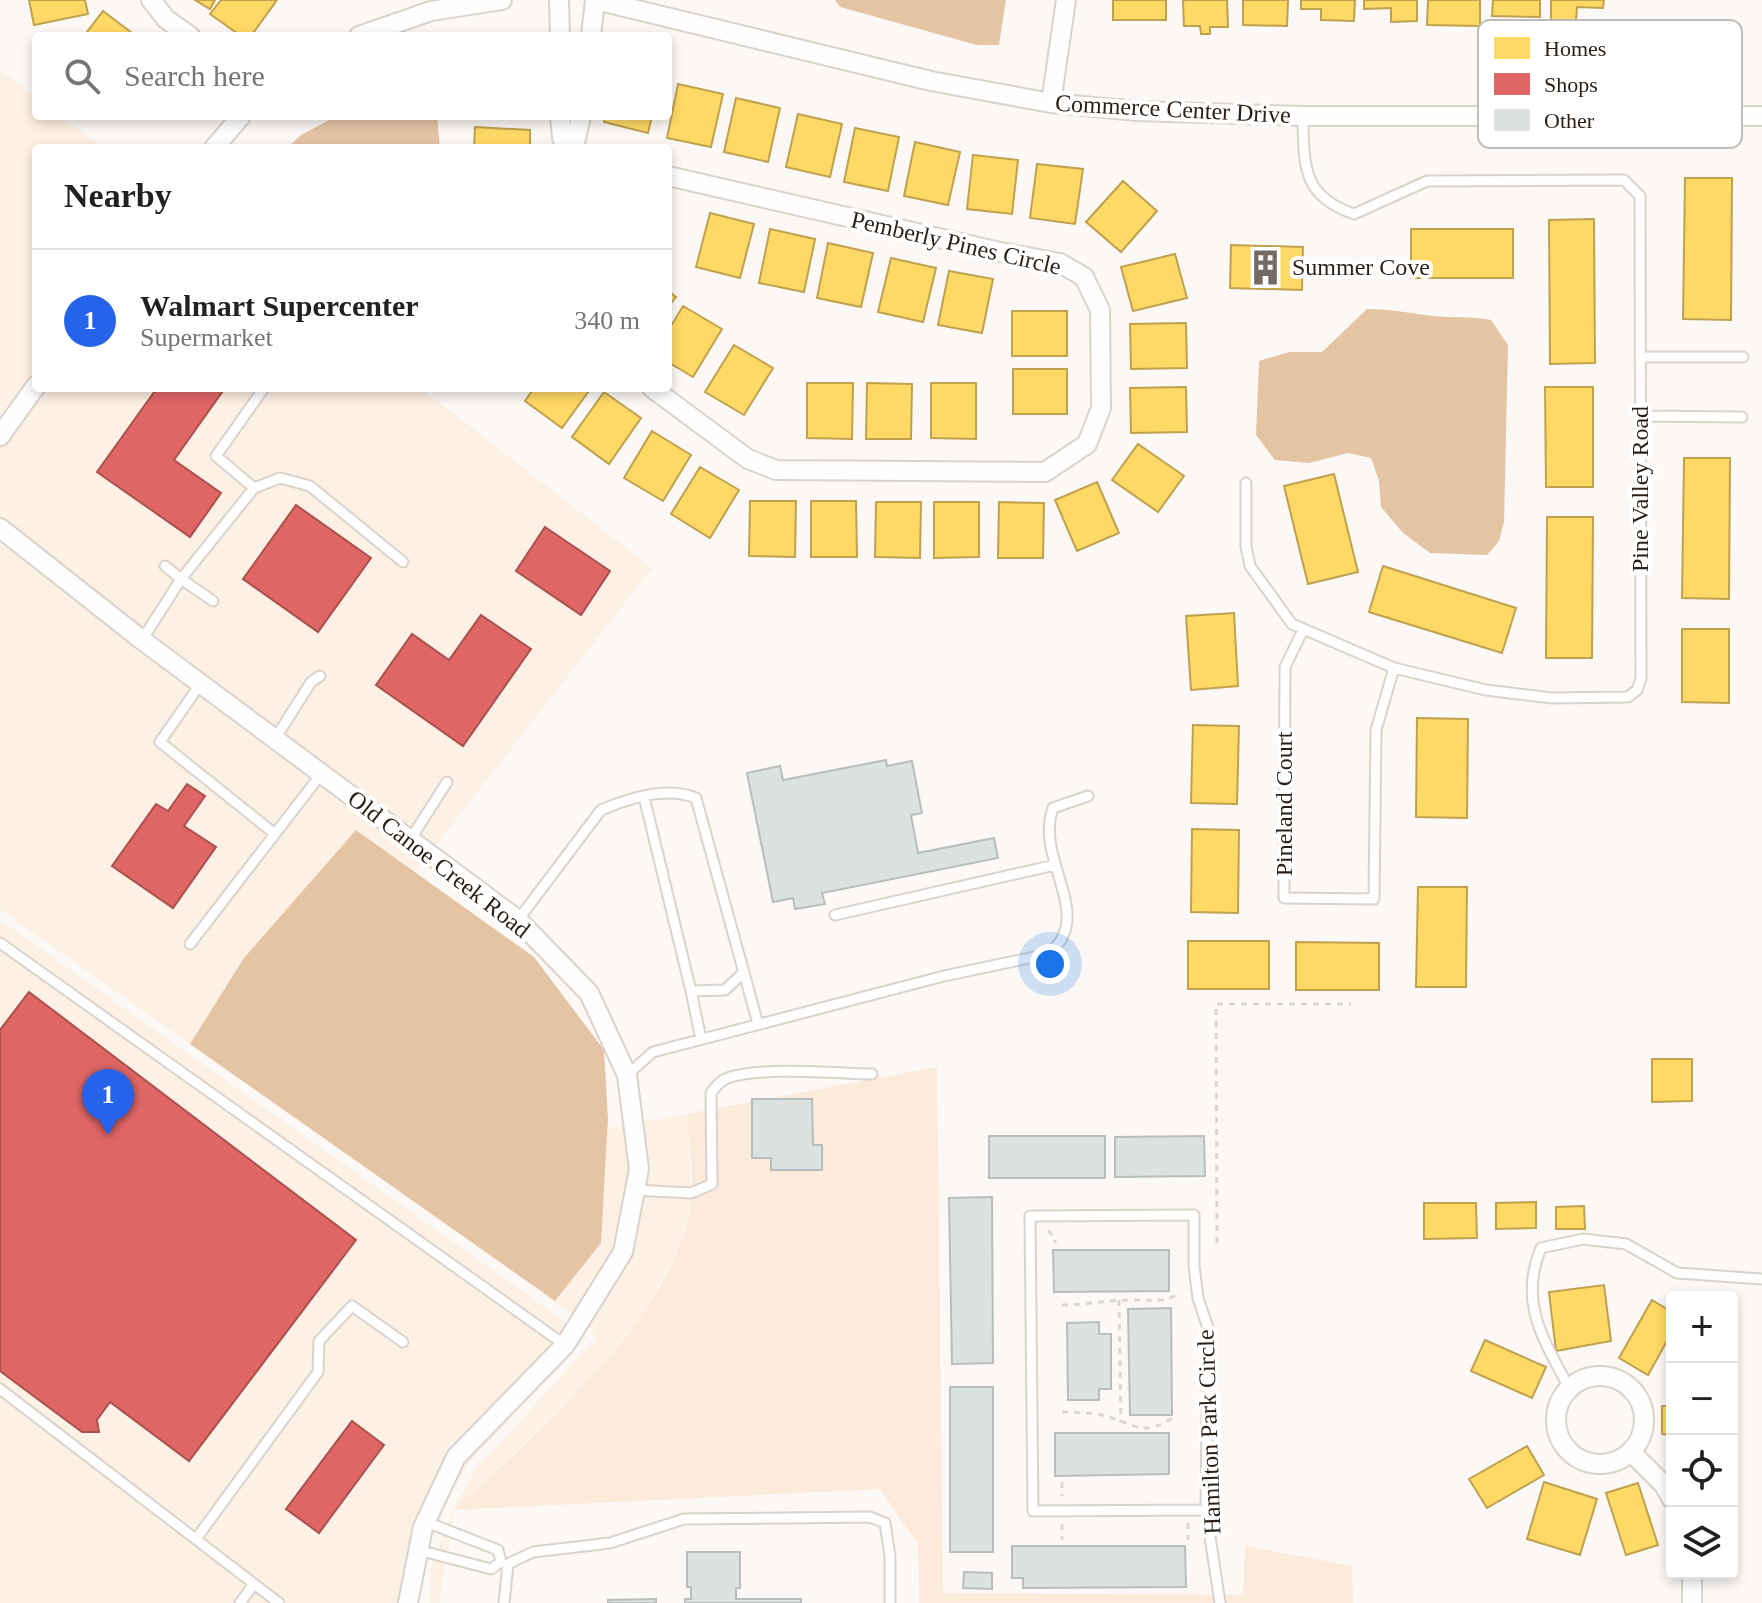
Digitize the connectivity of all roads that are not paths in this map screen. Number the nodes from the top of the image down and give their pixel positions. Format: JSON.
{"nodes":[{"id":1,"x":151,"y":0,"type":"edge"},
{"id":2,"x":502,"y":0,"type":"edge"},
{"id":3,"x":559,"y":0,"type":"edge"},
{"id":4,"x":595,"y":0,"type":"edge"},
{"id":5,"x":1066,"y":0,"type":"edge"},
{"id":6,"x":184,"y":32,"type":"edge"},
{"id":7,"x":371,"y":32,"type":"edge"},
{"id":8,"x":560,"y":32,"type":"edge"},
{"id":9,"x":591,"y":32,"type":"edge"},
{"id":10,"x":1051,"y":103,"type":"junction"},
{"id":11,"x":1303,"y":116,"type":"junction"},
{"id":12,"x":1478,"y":116,"type":"edge"},
{"id":13,"x":238,"y":120,"type":"edge"},
{"id":14,"x":560,"y":120,"type":"edge"},
{"id":15,"x":580,"y":120,"type":"edge"},
{"id":16,"x":217,"y":144,"type":"edge"},
{"id":17,"x":567,"y":144,"type":"edge"},
{"id":18,"x":572,"y":144,"type":"edge"},
{"id":19,"x":672,"y":177,"type":"edge"},
{"id":20,"x":1640,"y":357,"type":"junction"},
{"id":21,"x":1743,"y":357,"type":"dead end"},
{"id":22,"x":32,"y":392,"type":"edge"},
{"id":23,"x":261,"y":392,"type":"edge"},
{"id":24,"x":657,"y":392,"type":"edge"},
{"id":25,"x":1640,"y":416,"type":"junction"},
{"id":26,"x":1742,"y":417,"type":"dead end"},
{"id":27,"x":0,"y":436,"type":"edge"},
{"id":28,"x":1246,"y":483,"type":"dead end"},
{"id":29,"x":254,"y":488,"type":"junction"},
{"id":30,"x":0,"y":528,"type":"edge"},
{"id":31,"x":403,"y":562,"type":"dead end"},
{"id":32,"x":165,"y":566,"type":"dead end"},
{"id":33,"x":181,"y":579,"type":"junction"},
{"id":34,"x":213,"y":601,"type":"dead end"},
{"id":35,"x":1303,"y":630,"type":"junction"},
{"id":36,"x":142,"y":640,"type":"junction"},
{"id":37,"x":1394,"y":668,"type":"junction"},
{"id":38,"x":320,"y":676,"type":"dead end"},
{"id":39,"x":201,"y":683,"type":"junction"},
{"id":40,"x":275,"y":739,"type":"junction"},
{"id":41,"x":322,"y":773,"type":"junction"},
{"id":42,"x":447,"y":782,"type":"dead end"},
{"id":43,"x":1088,"y":796,"type":"dead end"},
{"id":44,"x":644,"y":797,"type":"junction"},
{"id":45,"x":275,"y":834,"type":"junction"},
{"id":46,"x":410,"y":840,"type":"junction"},
{"id":47,"x":1055,"y":865,"type":"junction"},
{"id":48,"x":835,"y":915,"type":"dead end"},
{"id":49,"x":518,"y":920,"type":"junction"},
{"id":50,"x":0,"y":943,"type":"edge"},
{"id":51,"x":190,"y":944,"type":"dead end"},
{"id":52,"x":744,"y":972,"type":"junction"},
{"id":53,"x":691,"y":991,"type":"junction"},
{"id":54,"x":758,"y":1024,"type":"junction"},
{"id":55,"x":701,"y":1039,"type":"junction"},
{"id":56,"x":872,"y":1074,"type":"dead end"},
{"id":57,"x":627,"y":1075,"type":"junction"},
{"id":58,"x":635,"y":1190,"type":"junction"},
{"id":59,"x":1762,"y":1279,"type":"edge"},
{"id":60,"x":403,"y":1342,"type":"dead end"},
{"id":61,"x":565,"y":1345,"type":"junction"},
{"id":62,"x":1569,"y":1388,"type":"junction"},
{"id":63,"x":0,"y":1389,"type":"edge"},
{"id":64,"x":1631,"y":1452,"type":"junction"},
{"id":65,"x":1666,"y":1488,"type":"edge"},
{"id":66,"x":1206,"y":1510,"type":"junction"},
{"id":67,"x":426,"y":1522,"type":"junction"},
{"id":68,"x":196,"y":1539,"type":"junction"},
{"id":69,"x":418,"y":1550,"type":"junction"},
{"id":70,"x":504,"y":1563,"type":"junction"},
{"id":71,"x":1692,"y":1579,"type":"edge"},
{"id":72,"x":254,"y":1584,"type":"junction"},
{"id":73,"x":240,"y":1603,"type":"edge"},
{"id":74,"x":279,"y":1603,"type":"edge"},
{"id":75,"x":408,"y":1603,"type":"edge"},
{"id":76,"x":504,"y":1603,"type":"edge"},
{"id":77,"x":890,"y":1603,"type":"edge"},
{"id":78,"x":1220,"y":1603,"type":"edge"},
{"id":79,"x":1692,"y":1603,"type":"edge"}],
"edges":[{"from":1,"to":6,"type":"street"},
{"from":2,"to":7,"type":"street"},
{"from":3,"to":8,"type":"street"},
{"from":4,"to":9,"type":"street"},
{"from":4,"to":10,"type":"street","name":"Commerce Center Drive"},
{"from":5,"to":10,"type":"street"},
{"from":10,"to":11,"type":"street","name":"Commerce Center Drive"},
{"from":11,"to":12,"type":"street","name":"Commerce Center Drive"},
{"from":11,"to":20,"type":"lane","name":"Pine Valley Road"},
{"from":13,"to":16,"type":"street"},
{"from":14,"to":17,"type":"street"},
{"from":15,"to":18,"type":"street"},
{"from":19,"to":24,"type":"street","name":"Pemberly Pines Circle"},
{"from":20,"to":21,"type":"lane"},
{"from":20,"to":25,"type":"lane","name":"Pine Valley Road"},
{"from":22,"to":27,"type":"street"},
{"from":23,"to":29,"type":"lane"},
{"from":25,"to":26,"type":"lane"},
{"from":25,"to":37,"type":"lane","name":"Pine Valley Road"},
{"from":28,"to":35,"type":"lane","name":"Pine Valley Road"},
{"from":29,"to":31,"type":"lane"},
{"from":29,"to":33,"type":"lane"},
{"from":30,"to":36,"type":"street","name":"Old Canoe Creek Road"},
{"from":32,"to":33,"type":"lane"},
{"from":33,"to":34,"type":"lane"},
{"from":33,"to":36,"type":"lane"},
{"from":35,"to":37,"type":"lane","name":"Pine Valley Road"},
{"from":35,"to":37,"type":"lane","name":"Pineland Court"},
{"from":36,"to":39,"type":"street","name":"Old Canoe Creek Road"},
{"from":38,"to":40,"type":"lane"},
{"from":39,"to":40,"type":"street","name":"Old Canoe Creek Road"},
{"from":39,"to":45,"type":"lane"},
{"from":40,"to":41,"type":"street","name":"Old Canoe Creek Road"},
{"from":41,"to":45,"type":"lane"},
{"from":41,"to":46,"type":"street","name":"Old Canoe Creek Road"},
{"from":42,"to":46,"type":"lane"},
{"from":43,"to":47,"type":"lane"},
{"from":44,"to":49,"type":"lane"},
{"from":44,"to":52,"type":"lane"},
{"from":44,"to":53,"type":"lane"},
{"from":45,"to":51,"type":"lane"},
{"from":46,"to":49,"type":"street","name":"Old Canoe Creek Road"},
{"from":47,"to":48,"type":"lane"},
{"from":47,"to":54,"type":"lane"},
{"from":49,"to":57,"type":"street","name":"Old Canoe Creek Road"},
{"from":50,"to":61,"type":"lane"},
{"from":52,"to":53,"type":"lane"},
{"from":52,"to":54,"type":"lane"},
{"from":53,"to":55,"type":"lane"},
{"from":54,"to":55,"type":"lane"},
{"from":55,"to":57,"type":"lane"},
{"from":56,"to":58,"type":"lane"},
{"from":57,"to":58,"type":"street","name":"Old Canoe Creek Road"},
{"from":58,"to":61,"type":"street","name":"Old Canoe Creek Road"},
{"from":59,"to":62,"type":"lane"},
{"from":60,"to":68,"type":"lane"},
{"from":61,"to":67,"type":"street","name":"Old Canoe Creek Road"},
{"from":62,"to":64,"type":"street"},
{"from":62,"to":64,"type":"street"},
{"from":63,"to":68,"type":"lane"},
{"from":64,"to":65,"type":"street"},
{"from":66,"to":66,"type":"lane","name":"Hamilton Park Circle"},
{"from":66,"to":78,"type":"lane","name":"Hamilton Park Circle"},
{"from":67,"to":69,"type":"street","name":"Old Canoe Creek Road"},
{"from":67,"to":70,"type":"lane"},
{"from":68,"to":72,"type":"lane"},
{"from":69,"to":70,"type":"lane"},
{"from":69,"to":75,"type":"street","name":"Old Canoe Creek Road"},
{"from":70,"to":76,"type":"lane"},
{"from":70,"to":77,"type":"lane"},
{"from":71,"to":79,"type":"street"},
{"from":72,"to":73,"type":"lane"},
{"from":72,"to":74,"type":"lane"}]}
